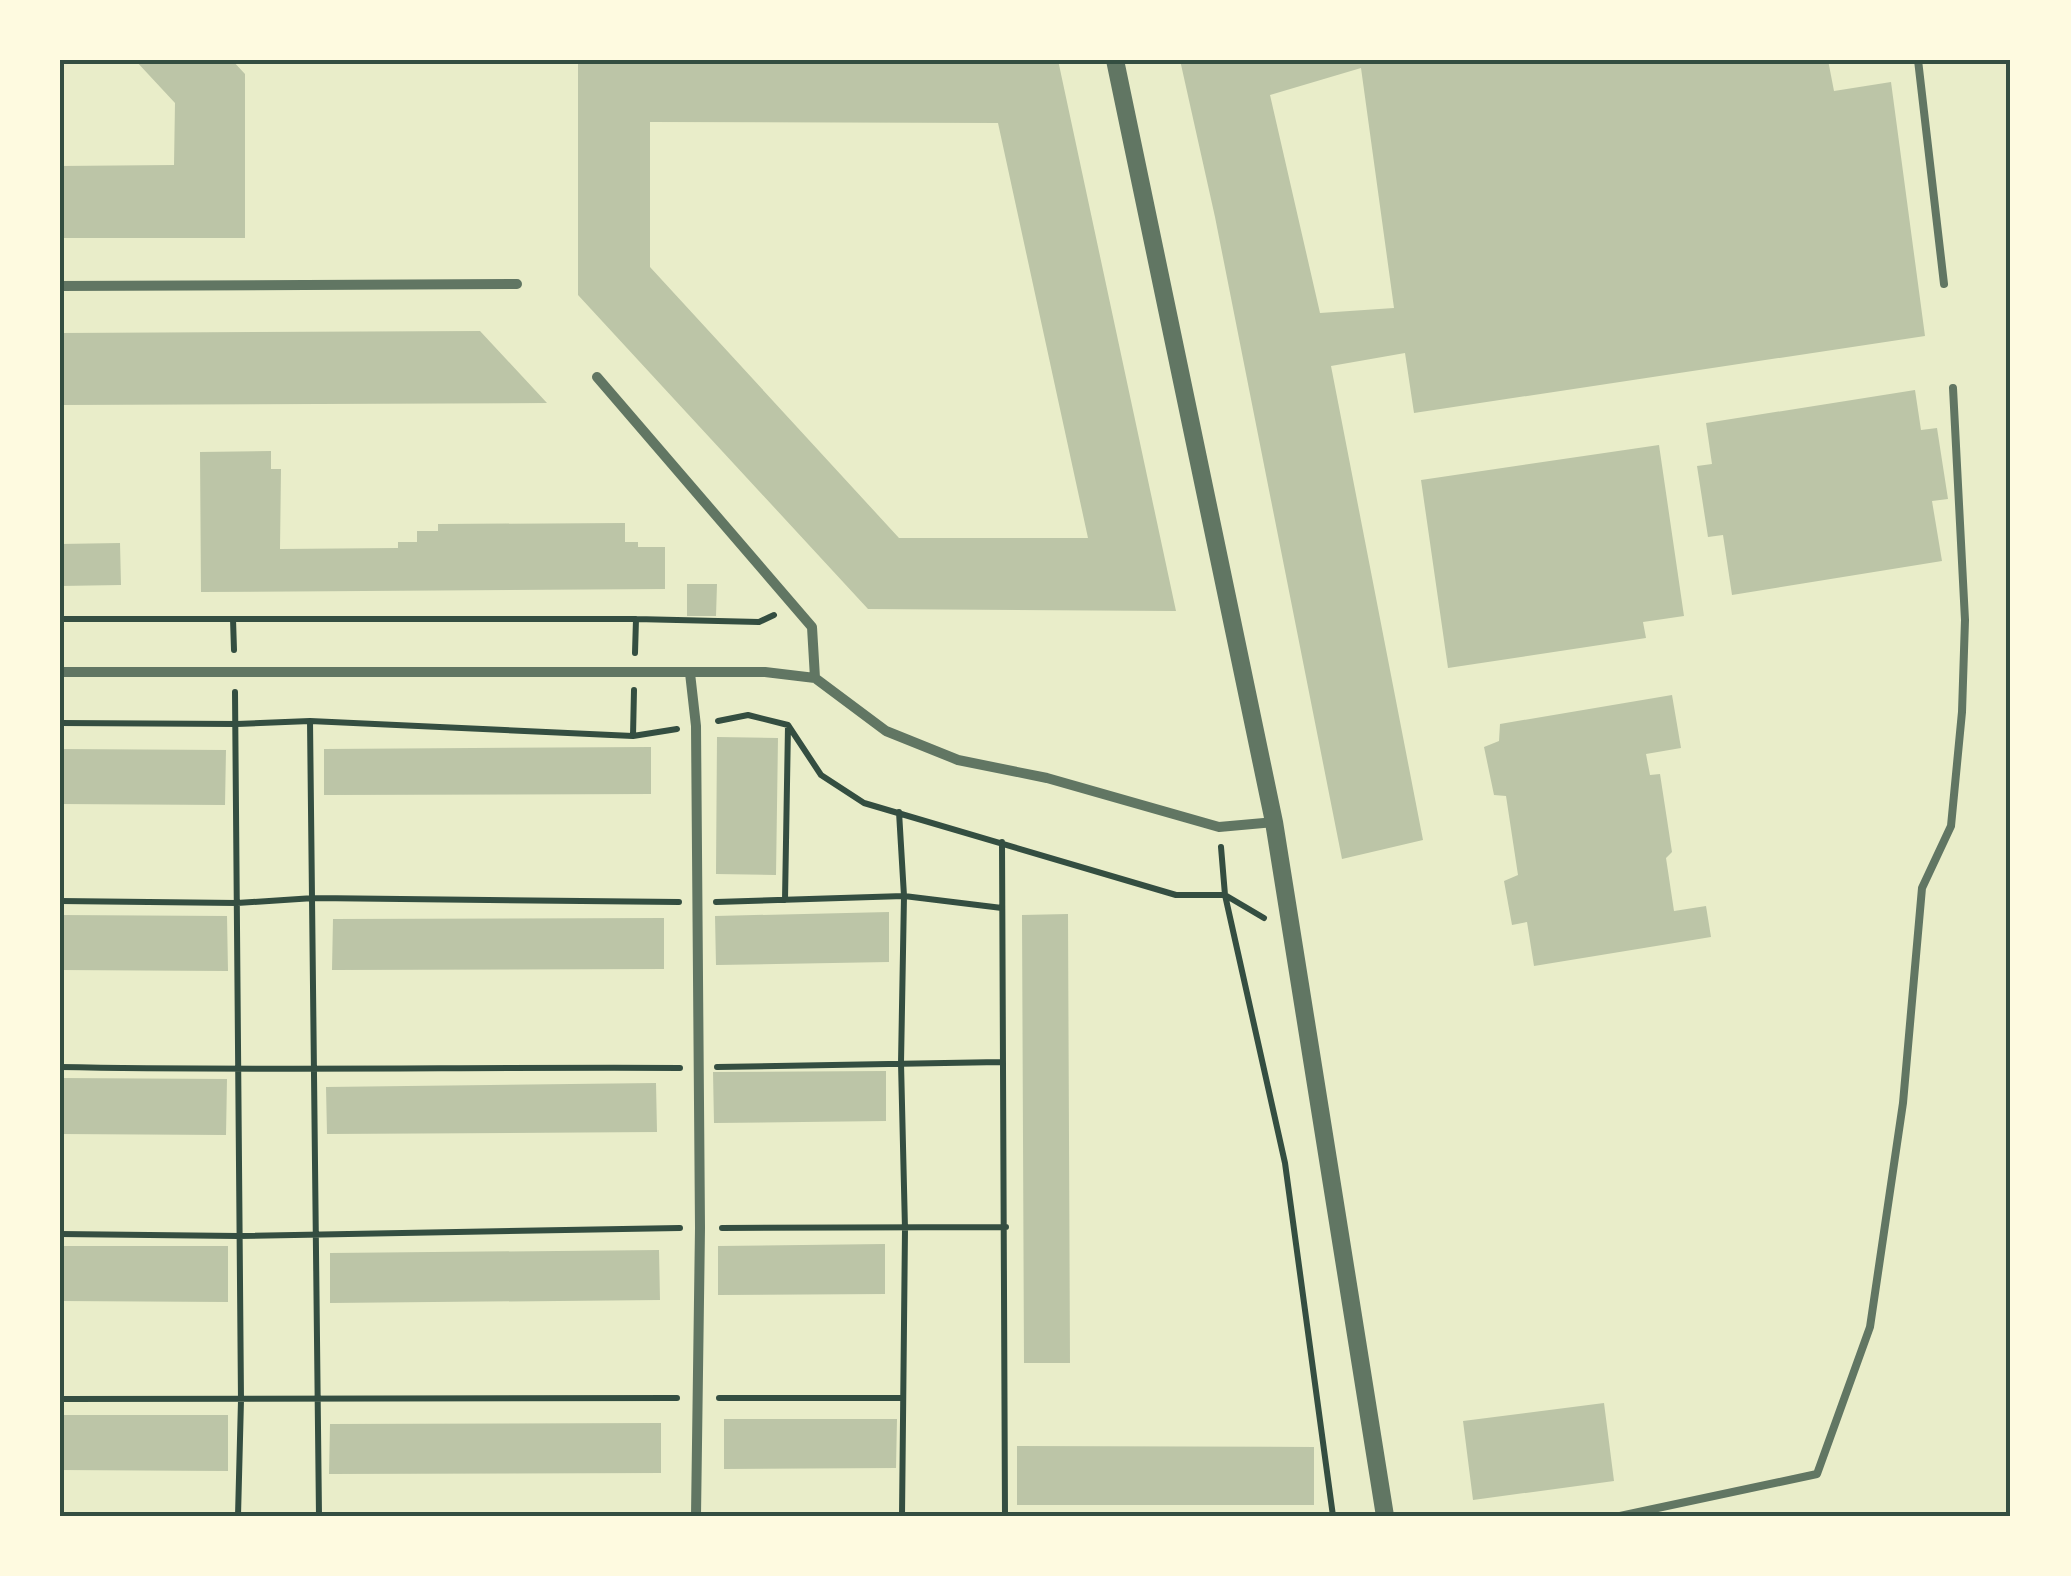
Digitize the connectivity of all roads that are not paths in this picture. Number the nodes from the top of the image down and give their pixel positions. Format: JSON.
{"nodes":[{"id":1,"x":1115,"y":60,"type":"edge"},
{"id":2,"x":1918,"y":60,"type":"edge"},
{"id":3,"x":516,"y":284,"type":"dead end"},
{"id":4,"x":1944,"y":284,"type":"dead end"},
{"id":5,"x":60,"y":286,"type":"edge"},
{"id":6,"x":596,"y":377,"type":"dead end"},
{"id":7,"x":1953,"y":388,"type":"dead end"},
{"id":8,"x":60,"y":672,"type":"edge"},
{"id":9,"x":690,"y":674,"type":"junction"},
{"id":10,"x":815,"y":678,"type":"junction"},
{"id":11,"x":1274,"y":822,"type":"junction"},
{"id":12,"x":696,"y":1516,"type":"edge"},
{"id":13,"x":1385,"y":1516,"type":"edge"},
{"id":14,"x":1620,"y":1516,"type":"edge"}],
"edges":[{"from":1,"to":11,"type":"street"},
{"from":2,"to":4,"type":"lane"},
{"from":3,"to":5,"type":"street"},
{"from":6,"to":10,"type":"street"},
{"from":7,"to":14,"type":"lane"},
{"from":8,"to":9,"type":"street"},
{"from":9,"to":10,"type":"street"},
{"from":9,"to":12,"type":"street"},
{"from":10,"to":11,"type":"street"},
{"from":11,"to":13,"type":"street"}]}
